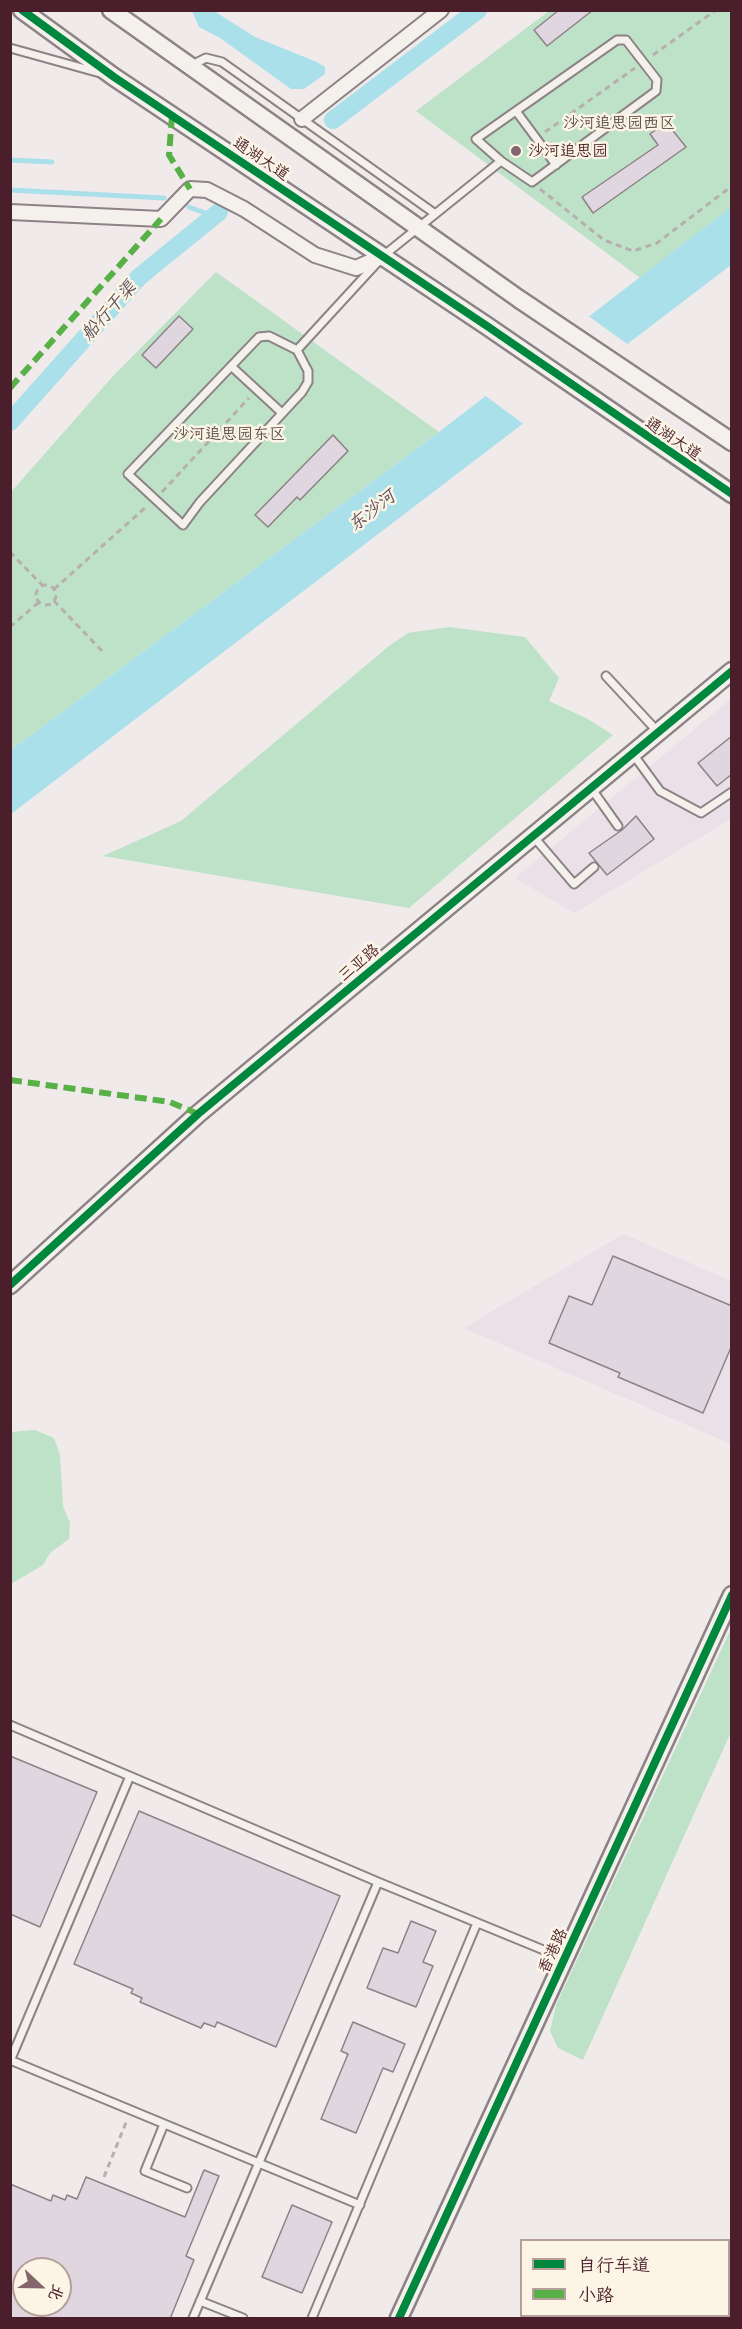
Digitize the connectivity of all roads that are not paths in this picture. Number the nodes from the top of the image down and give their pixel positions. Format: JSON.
{"nodes":[{"id":1,"x":22,"y":10,"type":"edge"},
{"id":2,"x":111,"y":10,"type":"edge"},
{"id":3,"x":441,"y":10,"type":"edge"},
{"id":4,"x":10,"y":48,"type":"edge"},
{"id":5,"x":190,"y":66,"type":"junction"},
{"id":6,"x":114,"y":77,"type":"junction"},
{"id":7,"x":516,"y":111,"type":"junction"},
{"id":8,"x":302,"y":119,"type":"junction"},
{"id":9,"x":501,"y":161,"type":"junction"},
{"id":10,"x":556,"y":165,"type":"junction"},
{"id":11,"x":10,"y":212,"type":"edge"},
{"id":12,"x":434,"y":213,"type":"junction"},
{"id":13,"x":417,"y":227,"type":"junction"},
{"id":14,"x":382,"y":256,"type":"junction"},
{"id":15,"x":297,"y":350,"type":"junction"},
{"id":16,"x":231,"y":366,"type":"junction"},
{"id":17,"x":282,"y":413,"type":"junction"},
{"id":18,"x":732,"y":442,"type":"edge"},
{"id":19,"x":690,"y":466,"type":"junction"},
{"id":20,"x":732,"y":494,"type":"edge"},
{"id":21,"x":732,"y":504,"type":"edge"},
{"id":22,"x":732,"y":671,"type":"edge"},
{"id":23,"x":606,"y":676,"type":"dead end"},
{"id":24,"x":658,"y":732,"type":"junction"},
{"id":25,"x":632,"y":754,"type":"junction"},
{"id":26,"x":591,"y":788,"type":"junction"},
{"id":27,"x":732,"y":792,"type":"edge"},
{"id":28,"x":618,"y":826,"type":"dead end"},
{"id":29,"x":533,"y":836,"type":"junction"},
{"id":30,"x":594,"y":867,"type":"dead end"},
{"id":31,"x":10,"y":1285,"type":"edge"},
{"id":32,"x":732,"y":1596,"type":"edge"},
{"id":33,"x":10,"y":1725,"type":"edge"},
{"id":34,"x":130,"y":1776,"type":"junction"},
{"id":35,"x":378,"y":1881,"type":"junction"},
{"id":36,"x":477,"y":1923,"type":"junction"},
{"id":37,"x":564,"y":1959,"type":"junction"},
{"id":38,"x":11,"y":2060,"type":"edge"},
{"id":39,"x":164,"y":2124,"type":"junction"},
{"id":40,"x":259,"y":2163,"type":"junction"},
{"id":41,"x":187,"y":2188,"type":"dead end"},
{"id":42,"x":360,"y":2205,"type":"junction"},
{"id":43,"x":200,"y":2301,"type":"junction"},
{"id":44,"x":193,"y":2319,"type":"edge"},
{"id":45,"x":243,"y":2319,"type":"edge"},
{"id":46,"x":312,"y":2319,"type":"edge"},
{"id":47,"x":399,"y":2319,"type":"edge"}],
"edges":[{"from":1,"to":6,"type":"street","name":"通湖大道"},
{"from":2,"to":5,"type":"street","name":"通湖大道"},
{"from":3,"to":8,"type":"street"},
{"from":4,"to":6,"type":"lane"},
{"from":5,"to":8,"type":"lane"},
{"from":5,"to":13,"type":"street","name":"通湖大道"},
{"from":6,"to":14,"type":"street","name":"通湖大道"},
{"from":7,"to":9,"type":"lane"},
{"from":7,"to":10,"type":"lane"},
{"from":7,"to":10,"type":"lane"},
{"from":8,"to":12,"type":"lane"},
{"from":9,"to":10,"type":"lane"},
{"from":9,"to":12,"type":"lane"},
{"from":11,"to":14,"type":"street"},
{"from":12,"to":13,"type":"lane"},
{"from":13,"to":14,"type":"lane"},
{"from":13,"to":18,"type":"street","name":"通湖大道"},
{"from":14,"to":15,"type":"lane"},
{"from":14,"to":19,"type":"street","name":"通湖大道"},
{"from":15,"to":16,"type":"lane"},
{"from":15,"to":17,"type":"lane"},
{"from":16,"to":17,"type":"lane"},
{"from":16,"to":17,"type":"lane"},
{"from":19,"to":20,"type":"street","name":"通湖大道"},
{"from":19,"to":21,"type":"street"},
{"from":22,"to":24,"type":"street","name":"三亚路"},
{"from":23,"to":24,"type":"lane"},
{"from":24,"to":25,"type":"street","name":"三亚路"},
{"from":25,"to":26,"type":"street","name":"三亚路"},
{"from":25,"to":27,"type":"lane"},
{"from":26,"to":28,"type":"lane"},
{"from":26,"to":29,"type":"street","name":"三亚路"},
{"from":29,"to":30,"type":"lane"},
{"from":29,"to":31,"type":"street","name":"三亚路"},
{"from":32,"to":37,"type":"street","name":"香港路"},
{"from":33,"to":34,"type":"lane"},
{"from":34,"to":35,"type":"lane"},
{"from":34,"to":38,"type":"lane"},
{"from":35,"to":36,"type":"lane"},
{"from":35,"to":40,"type":"lane"},
{"from":36,"to":37,"type":"lane"},
{"from":36,"to":42,"type":"lane"},
{"from":37,"to":47,"type":"street","name":"香港路"},
{"from":38,"to":39,"type":"lane"},
{"from":39,"to":40,"type":"lane"},
{"from":39,"to":41,"type":"lane"},
{"from":40,"to":42,"type":"lane"},
{"from":40,"to":43,"type":"lane"},
{"from":42,"to":46,"type":"lane"},
{"from":43,"to":44,"type":"lane"},
{"from":43,"to":45,"type":"lane"}]}
